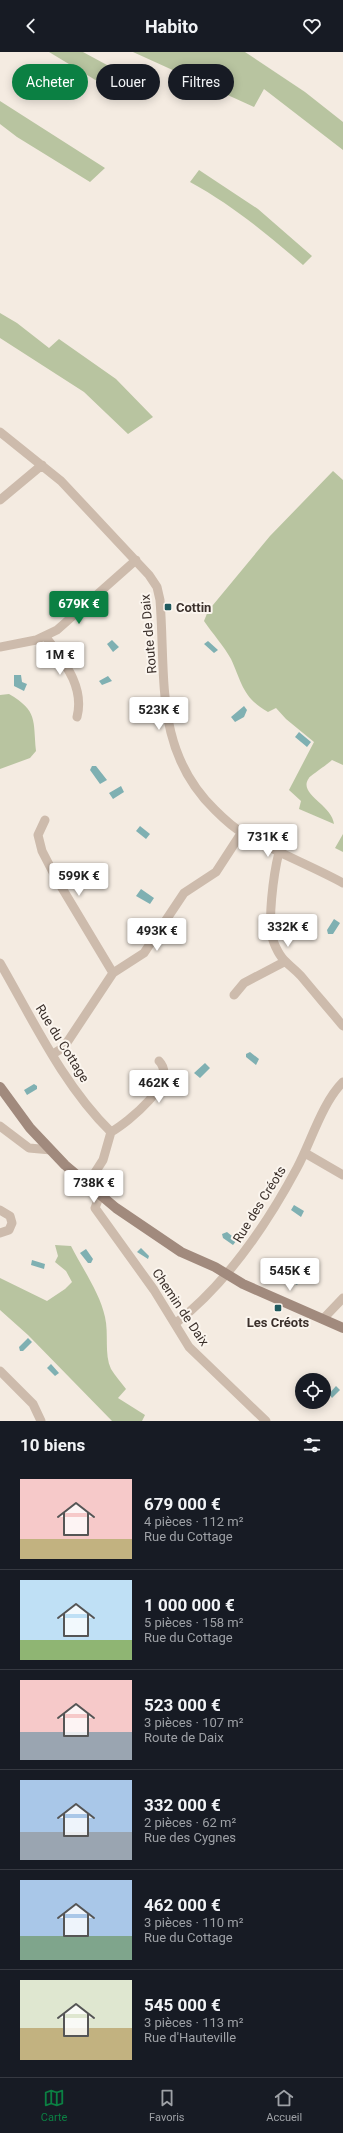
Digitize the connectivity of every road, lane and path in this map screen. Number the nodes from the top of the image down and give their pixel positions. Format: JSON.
{"nodes":[{"id":1,"x":0,"y":432,"type":"edge"},
{"id":2,"x":42,"y":465,"type":"junction"},
{"id":3,"x":0,"y":500,"type":"edge"},
{"id":4,"x":136,"y":560,"type":"junction"},
{"id":5,"x":46,"y":637,"type":"junction"},
{"id":6,"x":0,"y":647,"type":"edge"},
{"id":7,"x":77,"y":717,"type":"dead end"},
{"id":8,"x":45,"y":820,"type":"dead end"},
{"id":9,"x":242,"y":832,"type":"junction"},
{"id":10,"x":279,"y":852,"type":"junction"},
{"id":11,"x":343,"y":883,"type":"edge"},
{"id":12,"x":284,"y":962,"type":"junction"},
{"id":13,"x":0,"y":963,"type":"edge"},
{"id":14,"x":113,"y":973,"type":"junction"},
{"id":15,"x":234,"y":995,"type":"dead end"},
{"id":16,"x":343,"y":1026,"type":"edge"},
{"id":17,"x":53,"y":1054,"type":"junction"},
{"id":18,"x":159,"y":1061,"type":"dead end"},
{"id":19,"x":343,"y":1082,"type":"edge"},
{"id":20,"x":0,"y":1087,"type":"edge"},
{"id":21,"x":0,"y":1126,"type":"edge"},
{"id":22,"x":111,"y":1132,"type":"junction"},
{"id":23,"x":51,"y":1150,"type":"junction"},
{"id":24,"x":305,"y":1153,"type":"junction"},
{"id":25,"x":343,"y":1175,"type":"edge"},
{"id":26,"x":87,"y":1185,"type":"junction"},
{"id":27,"x":100,"y":1195,"type":"junction"},
{"id":28,"x":0,"y":1210,"type":"edge"},
{"id":29,"x":0,"y":1233,"type":"edge"},
{"id":30,"x":228,"y":1274,"type":"junction"},
{"id":31,"x":343,"y":1298,"type":"edge"},
{"id":32,"x":323,"y":1320,"type":"junction"},
{"id":33,"x":176,"y":1324,"type":"junction"},
{"id":34,"x":343,"y":1328,"type":"edge"},
{"id":35,"x":0,"y":1370,"type":"edge"},
{"id":36,"x":41,"y":1421,"type":"edge"},
{"id":37,"x":266,"y":1421,"type":"edge"}],
"edges":[{"from":1,"to":2,"type":"street","name":"Route de Daix"},
{"from":2,"to":3,"type":"street"},
{"from":2,"to":4,"type":"street","name":"Route de Daix"},
{"from":4,"to":5,"type":"street"},
{"from":4,"to":9,"type":"street","name":"Route de Daix"},
{"from":5,"to":6,"type":"street"},
{"from":5,"to":7,"type":"street"},
{"from":8,"to":14,"type":"street"},
{"from":9,"to":10,"type":"street","name":"Route de Daix"},
{"from":9,"to":14,"type":"street"},
{"from":10,"to":11,"type":"street","name":"Route de Daix"},
{"from":10,"to":12,"type":"street"},
{"from":12,"to":15,"type":"street"},
{"from":12,"to":16,"type":"street"},
{"from":13,"to":17,"type":"street","name":"Rue du Cottage"},
{"from":14,"to":17,"type":"street"},
{"from":17,"to":22,"type":"street","name":"Rue du Cottage"},
{"from":18,"to":22,"type":"street"},
{"from":19,"to":24,"type":"street","name":"Rue des Créots"},
{"from":20,"to":23,"type":"street"},
{"from":21,"to":23,"type":"street"},
{"from":22,"to":26,"type":"street"},
{"from":23,"to":26,"type":"street"},
{"from":24,"to":25,"type":"street"},
{"from":24,"to":30,"type":"street","name":"Rue des Créots"},
{"from":26,"to":27,"type":"street"},
{"from":27,"to":30,"type":"street"},
{"from":27,"to":33,"type":"street","name":"Chemin de Daix"},
{"from":28,"to":29,"type":"street"},
{"from":30,"to":32,"type":"street"},
{"from":30,"to":33,"type":"street","name":"Rue des Créots"},
{"from":31,"to":32,"type":"street"},
{"from":32,"to":34,"type":"street"},
{"from":33,"to":37,"type":"street","name":"Chemin de Daix"},
{"from":35,"to":36,"type":"street"}]}
